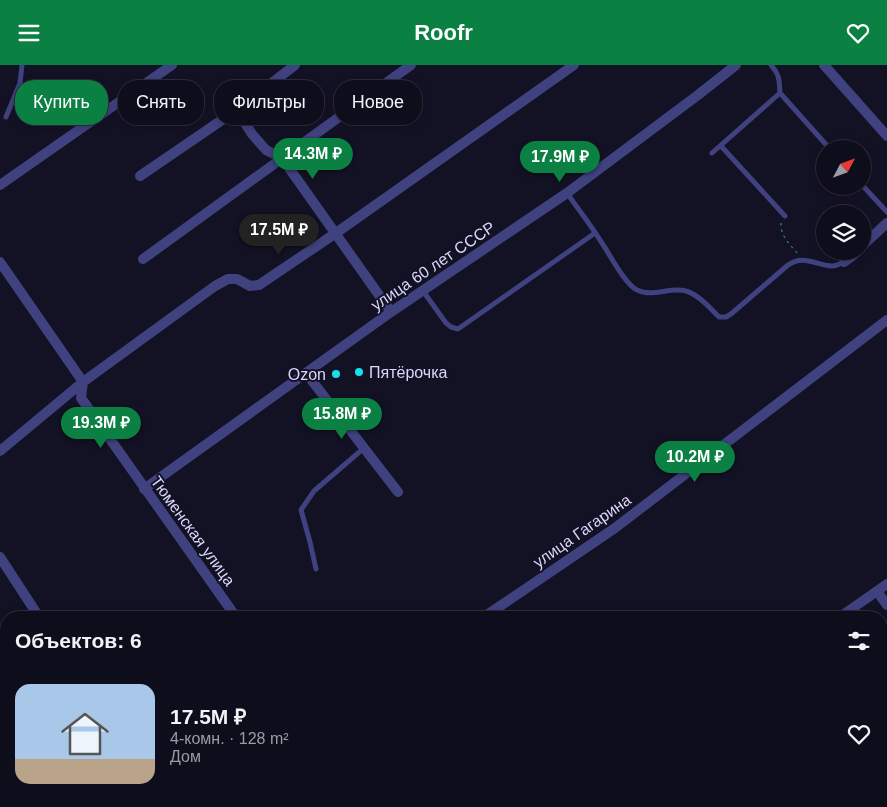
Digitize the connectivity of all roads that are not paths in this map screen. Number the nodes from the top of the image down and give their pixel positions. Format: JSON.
{"nodes":[{"id":1,"x":22,"y":65,"type":"edge"},
{"id":2,"x":172,"y":65,"type":"edge"},
{"id":3,"x":295,"y":65,"type":"edge"},
{"id":4,"x":411,"y":65,"type":"edge"},
{"id":5,"x":574,"y":65,"type":"edge"},
{"id":6,"x":736,"y":65,"type":"edge"},
{"id":7,"x":771,"y":65,"type":"edge"},
{"id":8,"x":824,"y":65,"type":"edge"},
{"id":9,"x":276,"y":80,"type":"edge"},
{"id":10,"x":780,"y":93,"type":"junction"},
{"id":11,"x":6,"y":117,"type":"dead end"},
{"id":12,"x":215,"y":125,"type":"edge"},
{"id":13,"x":246,"y":125,"type":"edge"},
{"id":14,"x":887,"y":136,"type":"edge"},
{"id":15,"x":822,"y":140,"type":"edge"},
{"id":16,"x":721,"y":146,"type":"junction"},
{"id":17,"x":712,"y":153,"type":"dead end"},
{"id":18,"x":282,"y":158,"type":"junction"},
{"id":19,"x":140,"y":176,"type":"dead end"},
{"id":20,"x":0,"y":185,"type":"edge"},
{"id":21,"x":567,"y":193,"type":"junction"},
{"id":22,"x":871,"y":195,"type":"edge"},
{"id":23,"x":887,"y":212,"type":"edge"},
{"id":24,"x":785,"y":216,"type":"road end"},
{"id":25,"x":887,"y":223,"type":"edge"},
{"id":26,"x":336,"y":233,"type":"junction"},
{"id":27,"x":595,"y":233,"type":"junction"},
{"id":28,"x":871,"y":238,"type":"edge"},
{"id":29,"x":143,"y":259,"type":"dead end"},
{"id":30,"x":847,"y":260,"type":"edge"},
{"id":31,"x":0,"y":262,"type":"edge"},
{"id":32,"x":844,"y":262,"type":"joint"},
{"id":33,"x":423,"y":291,"type":"junction"},
{"id":34,"x":392,"y":312,"type":"junction"},
{"id":35,"x":887,"y":320,"type":"edge"},
{"id":36,"x":306,"y":373,"type":"junction"},
{"id":37,"x":83,"y":382,"type":"junction"},
{"id":38,"x":364,"y":448,"type":"junction"},
{"id":39,"x":0,"y":451,"type":"edge"},
{"id":40,"x":144,"y":489,"type":"junction"},
{"id":41,"x":398,"y":492,"type":"dead end"},
{"id":42,"x":0,"y":557,"type":"edge"},
{"id":43,"x":316,"y":569,"type":"dead end"},
{"id":44,"x":887,"y":584,"type":"edge"},
{"id":45,"x":877,"y":591,"type":"junction"},
{"id":46,"x":887,"y":605,"type":"edge"},
{"id":47,"x":35,"y":611,"type":"edge"},
{"id":48,"x":232,"y":611,"type":"edge"},
{"id":49,"x":493,"y":611,"type":"edge"},
{"id":50,"x":849,"y":611,"type":"edge"}],
"edges":[{"from":1,"to":11,"type":"lane"},
{"from":2,"to":20,"type":"street"},
{"from":3,"to":9,"type":"street"},
{"from":4,"to":18,"type":"street"},
{"from":5,"to":26,"type":"street"},
{"from":6,"to":21,"type":"street","name":"улица 60 лет СССР"},
{"from":7,"to":10,"type":"lane"},
{"from":8,"to":14,"type":"street"},
{"from":10,"to":15,"type":"lane"},
{"from":10,"to":16,"type":"lane"},
{"from":12,"to":19,"type":"street"},
{"from":13,"to":18,"type":"street"},
{"from":16,"to":17,"type":"lane"},
{"from":16,"to":24,"type":"lane"},
{"from":18,"to":26,"type":"street"},
{"from":18,"to":29,"type":"street"},
{"from":21,"to":27,"type":"lane"},
{"from":21,"to":33,"type":"street","name":"улица 60 лет СССР"},
{"from":22,"to":23,"type":"lane"},
{"from":25,"to":28,"type":"street"},
{"from":26,"to":34,"type":"street"},
{"from":26,"to":37,"type":"street"},
{"from":27,"to":32,"type":"lane"},
{"from":27,"to":33,"type":"lane"},
{"from":30,"to":32,"type":"street"},
{"from":31,"to":37,"type":"street","name":"Тюменская улица"},
{"from":33,"to":34,"type":"street","name":"улица 60 лет СССР"},
{"from":34,"to":36,"type":"street","name":"улица 60 лет СССР"},
{"from":35,"to":49,"type":"street","name":"улица Гагарина"},
{"from":36,"to":38,"type":"street"},
{"from":36,"to":40,"type":"street","name":"улица 60 лет СССР"},
{"from":37,"to":39,"type":"street"},
{"from":37,"to":40,"type":"street","name":"Тюменская улица"},
{"from":38,"to":41,"type":"street"},
{"from":38,"to":43,"type":"lane"},
{"from":40,"to":48,"type":"street","name":"Тюменская улица"},
{"from":42,"to":47,"type":"street"},
{"from":44,"to":45,"type":"street"},
{"from":45,"to":46,"type":"street"},
{"from":45,"to":50,"type":"street"}]}
